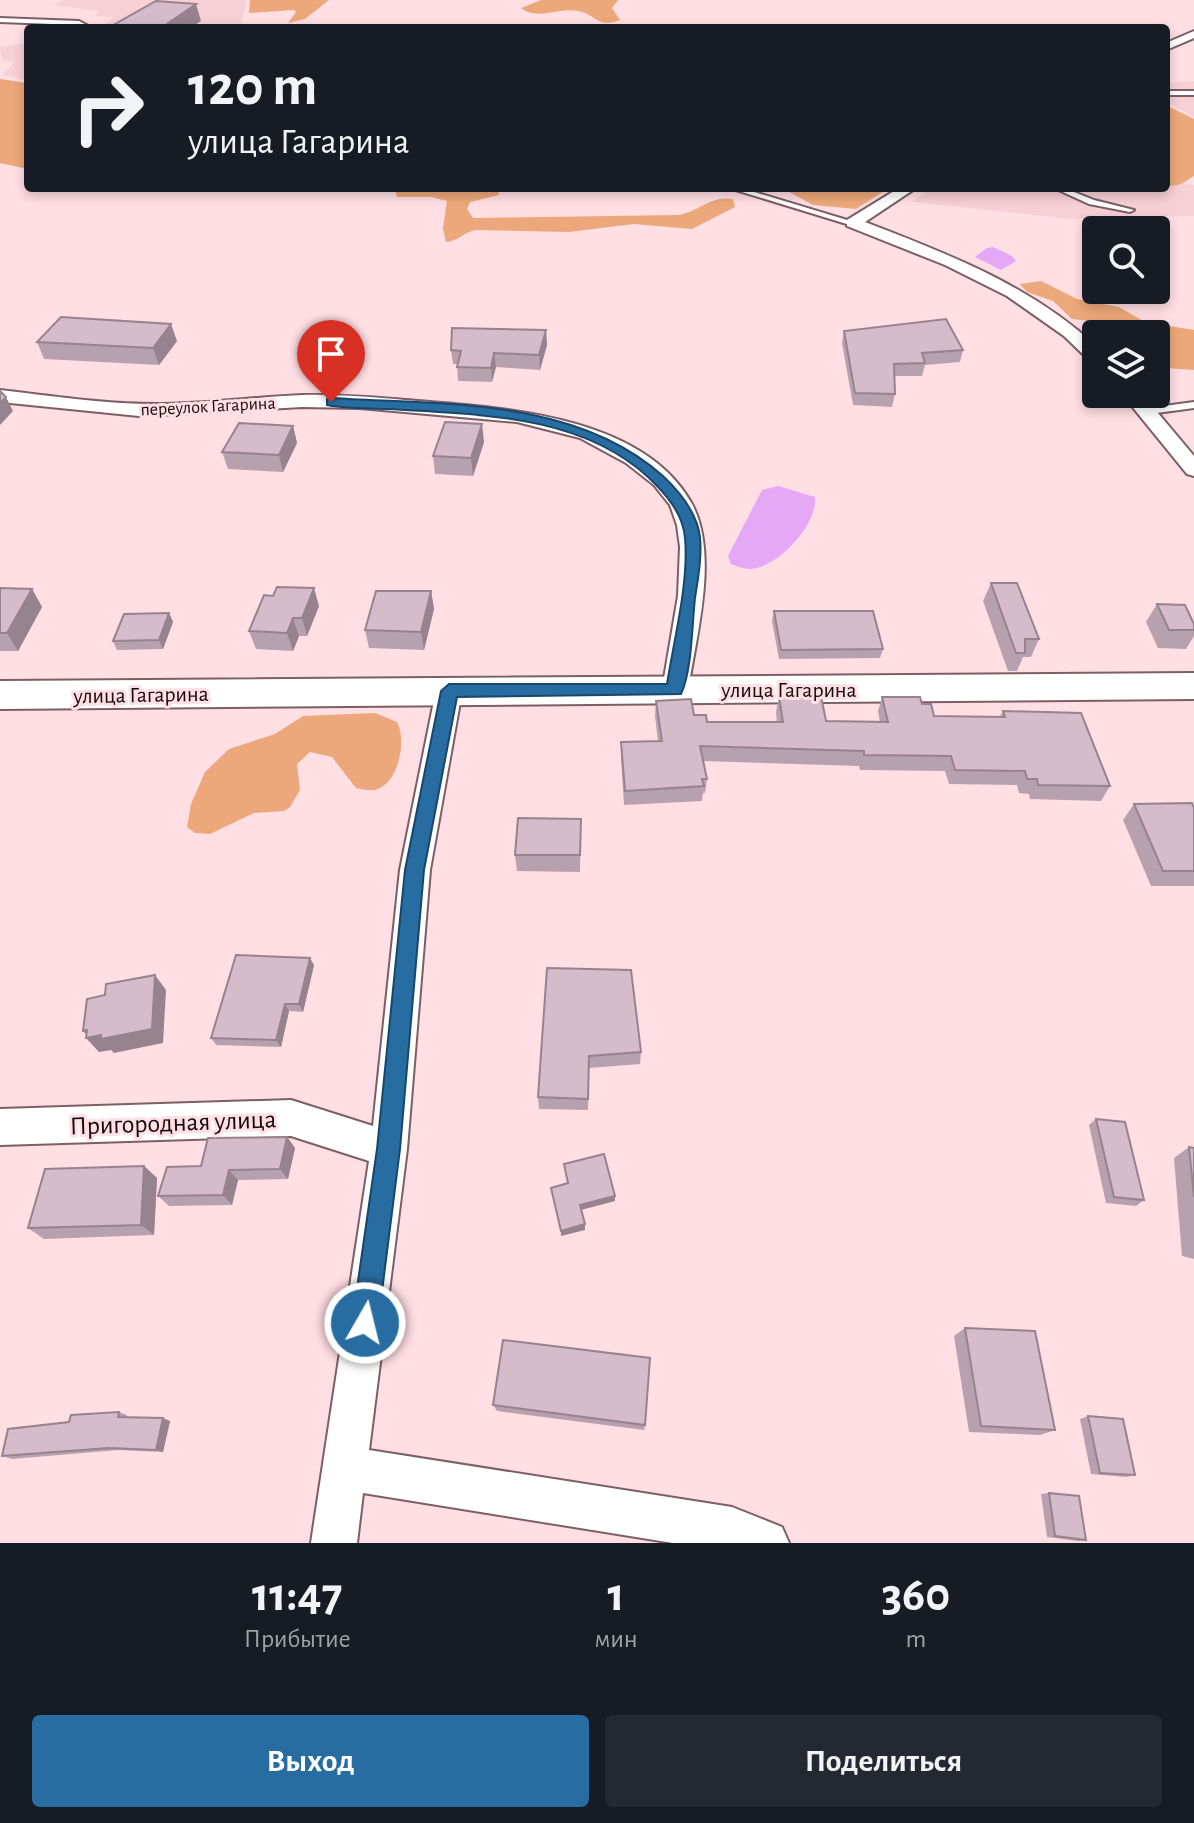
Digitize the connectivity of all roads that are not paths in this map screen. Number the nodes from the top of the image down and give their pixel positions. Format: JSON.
{"nodes":[{"id":1,"x":0,"y":20,"type":"edge"},
{"id":2,"x":81,"y":24,"type":"edge"},
{"id":3,"x":1194,"y":34,"type":"edge"},
{"id":4,"x":1170,"y":45,"type":"edge"},
{"id":5,"x":1170,"y":93,"type":"edge"},
{"id":6,"x":1194,"y":93,"type":"edge"},
{"id":7,"x":747,"y":192,"type":"edge"},
{"id":8,"x":903,"y":192,"type":"edge"},
{"id":9,"x":1068,"y":192,"type":"edge"},
{"id":10,"x":1130,"y":210,"type":"dead end"},
{"id":11,"x":853,"y":223,"type":"junction"},
{"id":12,"x":1082,"y":341,"type":"edge"},
{"id":13,"x":0,"y":396,"type":"edge"},
{"id":14,"x":1194,"y":405,"type":"edge"},
{"id":15,"x":1146,"y":408,"type":"edge"},
{"id":16,"x":1149,"y":411,"type":"junction"},
{"id":17,"x":1194,"y":470,"type":"edge"},
{"id":18,"x":1194,"y":686,"type":"edge"},
{"id":19,"x":675,"y":690,"type":"junction"},
{"id":20,"x":449,"y":691,"type":"junction"},
{"id":21,"x":0,"y":695,"type":"edge"},
{"id":22,"x":0,"y":1127,"type":"edge"},
{"id":23,"x":389,"y":1149,"type":"junction"},
{"id":24,"x":346,"y":1468,"type":"junction"},
{"id":25,"x":334,"y":1543,"type":"edge"},
{"id":26,"x":766,"y":1543,"type":"edge"}],
"edges":[{"from":1,"to":2,"type":"lane"},
{"from":3,"to":4,"type":"street"},
{"from":5,"to":6,"type":"lane"},
{"from":7,"to":11,"type":"lane"},
{"from":8,"to":11,"type":"street"},
{"from":9,"to":10,"type":"lane"},
{"from":11,"to":12,"type":"street"},
{"from":13,"to":19,"type":"street","name":"переулок Гагарина"},
{"from":14,"to":16,"type":"lane"},
{"from":15,"to":16,"type":"street"},
{"from":16,"to":17,"type":"street"},
{"from":18,"to":19,"type":"main road","name":"улица Гагарина"},
{"from":19,"to":20,"type":"main road","name":"улица Гагарина"},
{"from":20,"to":21,"type":"main road","name":"улица Гагарина"},
{"from":20,"to":23,"type":"street"},
{"from":22,"to":23,"type":"street","name":"Пригородная улица"},
{"from":23,"to":24,"type":"street"},
{"from":24,"to":25,"type":"street"},
{"from":24,"to":26,"type":"street"}]}
